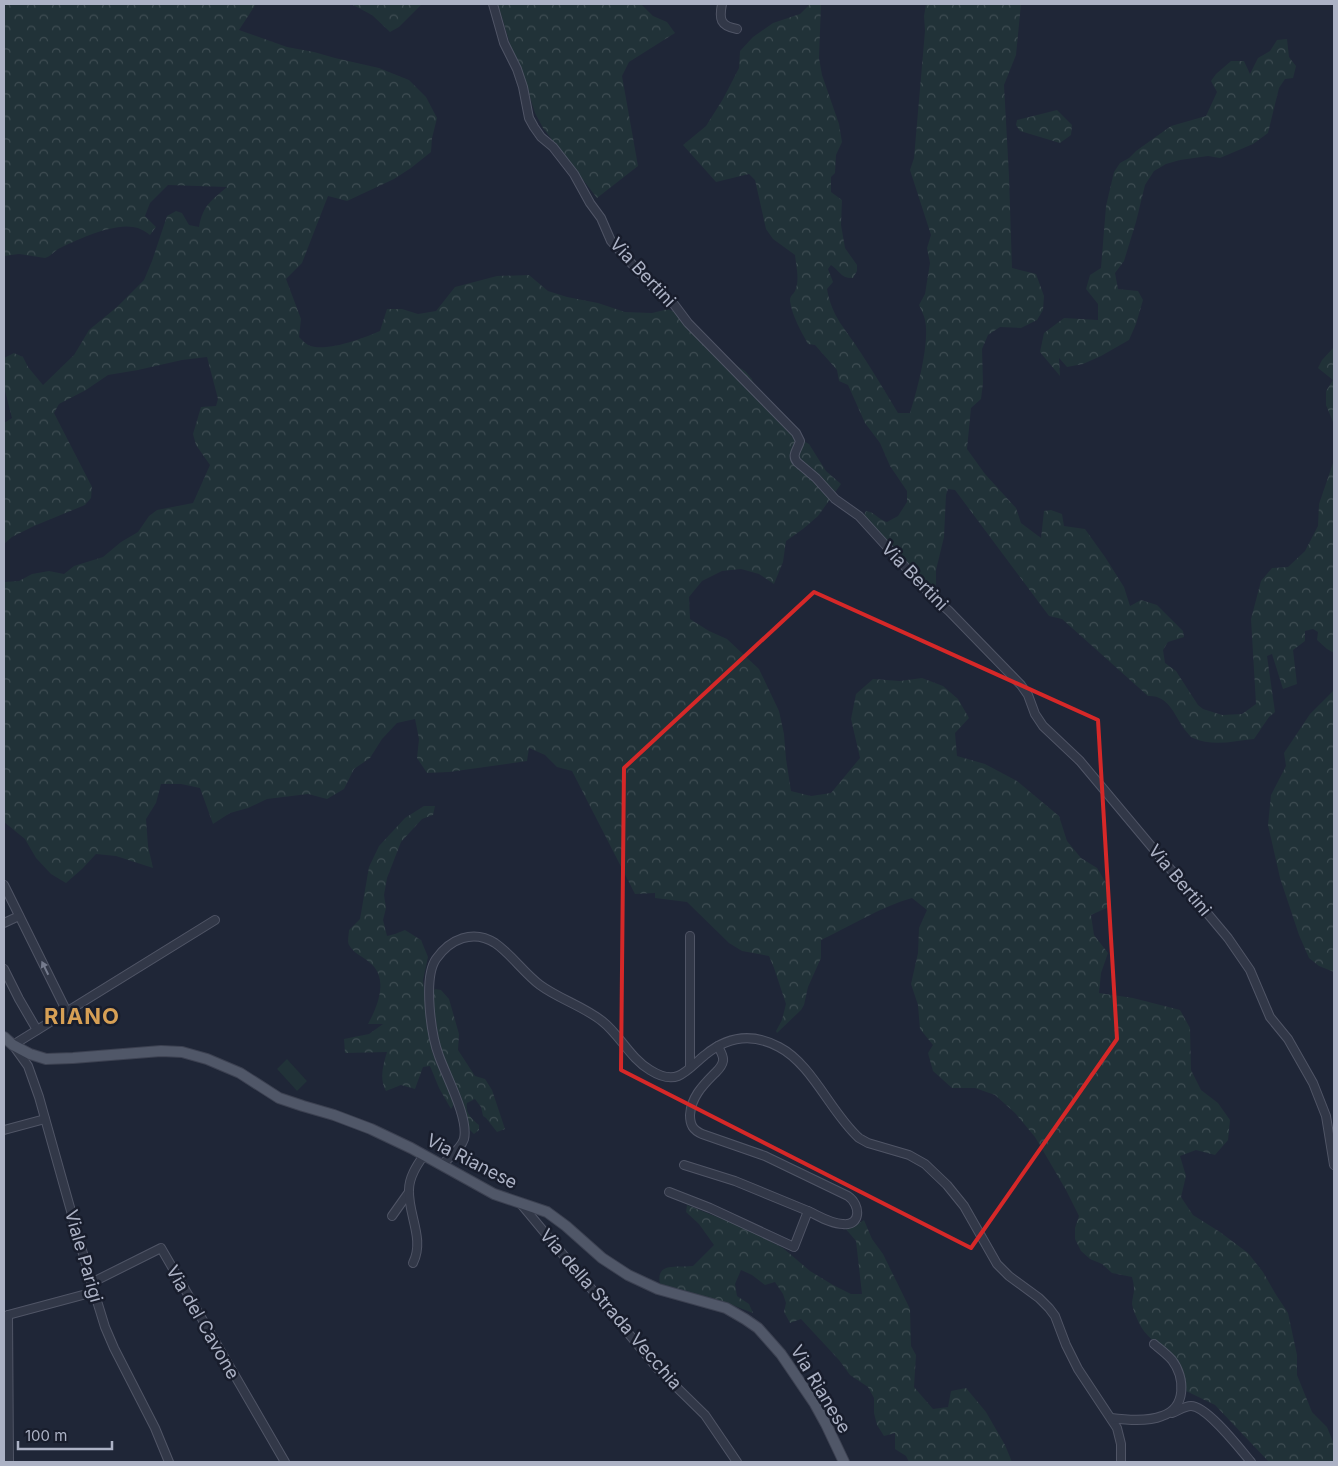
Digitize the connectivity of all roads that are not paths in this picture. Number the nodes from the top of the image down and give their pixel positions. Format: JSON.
{"nodes":[{"id":1,"x":492,"y":4,"type":"edge"},
{"id":2,"x":722,"y":4,"type":"edge"},
{"id":3,"x":737,"y":29,"type":"dead end"},
{"id":4,"x":4,"y":884,"type":"edge"},
{"id":5,"x":19,"y":916,"type":"junction"},
{"id":6,"x":214,"y":920,"type":"dead end"},
{"id":7,"x":4,"y":923,"type":"edge"},
{"id":8,"x":690,"y":936,"type":"dead end"},
{"id":9,"x":4,"y":969,"type":"edge"},
{"id":10,"x":67,"y":1012,"type":"junction"},
{"id":11,"x":37,"y":1030,"type":"junction"},
{"id":12,"x":4,"y":1037,"type":"edge"},
{"id":13,"x":13,"y":1045,"type":"junction"},
{"id":14,"x":718,"y":1046,"type":"junction"},
{"id":15,"x":690,"y":1067,"type":"junction"},
{"id":16,"x":45,"y":1119,"type":"junction"},
{"id":17,"x":4,"y":1130,"type":"edge"},
{"id":18,"x":424,"y":1155,"type":"junction"},
{"id":19,"x":442,"y":1165,"type":"junction"},
{"id":20,"x":684,"y":1165,"type":"dead end"},
{"id":21,"x":1334,"y":1165,"type":"edge"},
{"id":22,"x":409,"y":1192,"type":"junction"},
{"id":23,"x":669,"y":1192,"type":"dead end"},
{"id":24,"x":520,"y":1203,"type":"junction"},
{"id":25,"x":808,"y":1211,"type":"junction"},
{"id":26,"x":392,"y":1216,"type":"dead end"},
{"id":27,"x":413,"y":1263,"type":"dead end"},
{"id":28,"x":91,"y":1283,"type":"junction"},
{"id":29,"x":94,"y":1292,"type":"junction"},
{"id":30,"x":6,"y":1318,"type":"edge"},
{"id":31,"x":1154,"y":1344,"type":"dead end"},
{"id":32,"x":1163,"y":1416,"type":"junction"},
{"id":33,"x":1112,"y":1418,"type":"junction"},
{"id":34,"x":9,"y":1462,"type":"edge"},
{"id":35,"x":169,"y":1462,"type":"edge"},
{"id":36,"x":284,"y":1462,"type":"edge"},
{"id":37,"x":737,"y":1462,"type":"edge"},
{"id":38,"x":844,"y":1462,"type":"edge"},
{"id":39,"x":1121,"y":1462,"type":"edge"},
{"id":40,"x":1251,"y":1462,"type":"edge"}],
"edges":[{"from":1,"to":21,"type":"street","name":"Via Bertini"},
{"from":2,"to":3,"type":"street"},
{"from":4,"to":5,"type":"street"},
{"from":5,"to":7,"type":"street"},
{"from":10,"to":5,"type":"street","one_way":true},
{"from":6,"to":10,"type":"street"},
{"from":8,"to":15,"type":"street"},
{"from":9,"to":11,"type":"street"},
{"from":10,"to":11,"type":"street"},
{"from":11,"to":13,"type":"street"},
{"from":12,"to":13,"type":"main road","name":"Via Rianese"},
{"from":13,"to":16,"type":"street","name":"Viale Parigi"},
{"from":13,"to":18,"type":"main road","name":"Via Rianese"},
{"from":14,"to":15,"type":"street"},
{"from":14,"to":25,"type":"street"},
{"from":14,"to":33,"type":"street"},
{"from":15,"to":19,"type":"street"},
{"from":16,"to":17,"type":"street"},
{"from":16,"to":28,"type":"street","name":"Viale Parigi"},
{"from":18,"to":19,"type":"main road","name":"Via Rianese"},
{"from":18,"to":22,"type":"street"},
{"from":19,"to":24,"type":"main road","name":"Via Rianese"},
{"from":20,"to":25,"type":"street"},
{"from":22,"to":26,"type":"street"},
{"from":22,"to":27,"type":"street"},
{"from":23,"to":25,"type":"street"},
{"from":24,"to":37,"type":"street","name":"Via della Strada Vecchia"},
{"from":24,"to":38,"type":"main road","name":"Via Rianese"},
{"from":28,"to":29,"type":"street","name":"Viale Parigi"},
{"from":28,"to":36,"type":"street","name":"Via del Cavone"},
{"from":29,"to":30,"type":"street"},
{"from":29,"to":35,"type":"street","name":"Viale Parigi"},
{"from":30,"to":34,"type":"street"},
{"from":31,"to":32,"type":"street"},
{"from":32,"to":33,"type":"street"},
{"from":32,"to":40,"type":"street"},
{"from":33,"to":39,"type":"street"}]}
